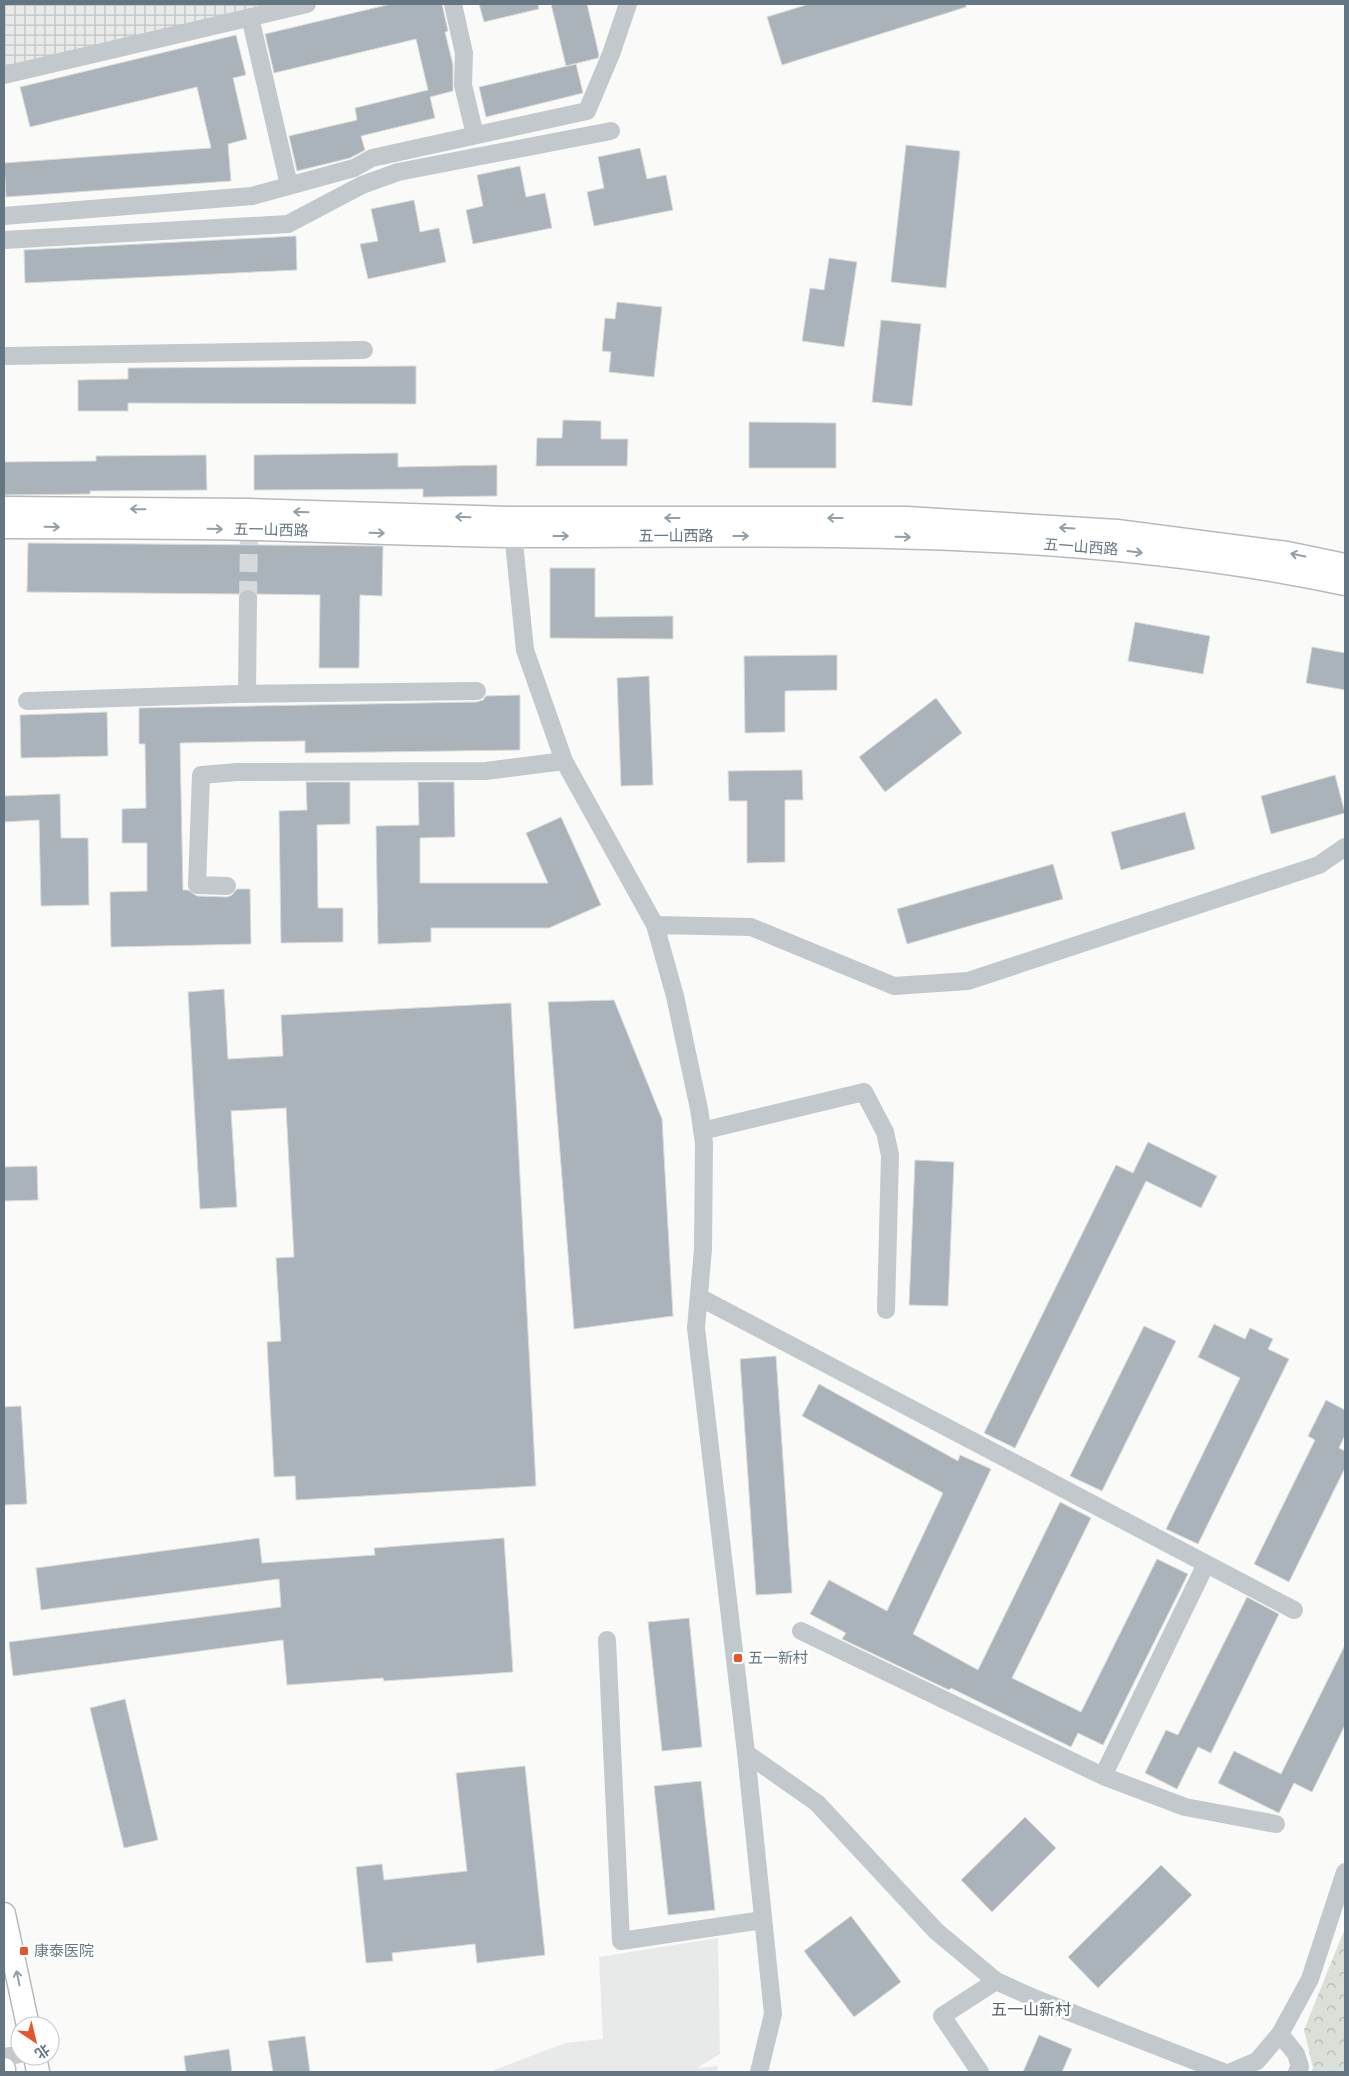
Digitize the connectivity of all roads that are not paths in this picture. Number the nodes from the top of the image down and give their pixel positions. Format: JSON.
{"nodes":[{"id":1,"x":307,"y":4,"type":"edge"},
{"id":2,"x":453,"y":4,"type":"edge"},
{"id":3,"x":628,"y":4,"type":"edge"},
{"id":4,"x":250,"y":17,"type":"junction"},
{"id":5,"x":4,"y":75,"type":"edge"},
{"id":6,"x":611,"y":131,"type":"dead end"},
{"id":7,"x":475,"y":135,"type":"junction"},
{"id":8,"x":289,"y":185,"type":"junction"},
{"id":9,"x":4,"y":216,"type":"edge"},
{"id":10,"x":4,"y":240,"type":"edge"},
{"id":11,"x":364,"y":350,"type":"dead end"},
{"id":12,"x":4,"y":356,"type":"edge"},
{"id":13,"x":4,"y":508,"type":"edge"},
{"id":14,"x":4,"y":526,"type":"edge"},
{"id":15,"x":512,"y":527,"type":"junction"},
{"id":16,"x":1345,"y":565,"type":"edge"},
{"id":17,"x":1345,"y":584,"type":"edge"},
{"id":18,"x":248,"y":599,"type":"tunnel mouth"},
{"id":19,"x":477,"y":691,"type":"dead end"},
{"id":20,"x":247,"y":694,"type":"junction"},
{"id":21,"x":27,"y":700,"type":"dead end"},
{"id":22,"x":564,"y":762,"type":"junction"},
{"id":23,"x":1345,"y":847,"type":"edge"},
{"id":24,"x":227,"y":886,"type":"dead end"},
{"id":25,"x":655,"y":925,"type":"junction"},
{"id":26,"x":702,"y":1131,"type":"junction"},
{"id":27,"x":699,"y":1297,"type":"junction"},
{"id":28,"x":886,"y":1310,"type":"dead end"},
{"id":29,"x":1206,"y":1564,"type":"junction"},
{"id":30,"x":1294,"y":1610,"type":"dead end"},
{"id":31,"x":801,"y":1631,"type":"dead end"},
{"id":32,"x":607,"y":1640,"type":"dead end"},
{"id":33,"x":746,"y":1753,"type":"junction"},
{"id":34,"x":1103,"y":1776,"type":"junction"},
{"id":35,"x":1276,"y":1824,"type":"dead end"},
{"id":36,"x":1345,"y":1872,"type":"edge"},
{"id":37,"x":4,"y":1914,"type":"edge"},
{"id":38,"x":763,"y":1920,"type":"junction"},
{"id":39,"x":996,"y":1980,"type":"junction"},
{"id":40,"x":26,"y":2016,"type":"edge"},
{"id":41,"x":1280,"y":2034,"type":"junction"},
{"id":42,"x":759,"y":2072,"type":"edge"},
{"id":43,"x":980,"y":2072,"type":"edge"},
{"id":44,"x":1223,"y":2072,"type":"edge"},
{"id":45,"x":1231,"y":2072,"type":"edge"},
{"id":46,"x":1297,"y":2072,"type":"edge"}],
"edges":[{"from":1,"to":4,"type":"street"},
{"from":2,"to":7,"type":"street"},
{"from":3,"to":7,"type":"street"},
{"from":4,"to":5,"type":"street"},
{"from":4,"to":8,"type":"street"},
{"from":6,"to":10,"type":"street"},
{"from":7,"to":8,"type":"street"},
{"from":8,"to":9,"type":"street"},
{"from":11,"to":12,"type":"street"},
{"from":15,"to":13,"type":"main road","name":"五一山西路","one_way":true},
{"from":14,"to":15,"type":"main road","name":"五一山西路","one_way":true},
{"from":16,"to":15,"type":"main road","name":"五一山西路","one_way":true},
{"from":15,"to":17,"type":"main road","name":"五一山西路","one_way":true},
{"from":15,"to":22,"type":"street"},
{"from":18,"to":20,"type":"street"},
{"from":19,"to":20,"type":"street"},
{"from":20,"to":21,"type":"street"},
{"from":22,"to":24,"type":"street"},
{"from":22,"to":25,"type":"street"},
{"from":23,"to":25,"type":"street"},
{"from":25,"to":26,"type":"street"},
{"from":26,"to":27,"type":"street"},
{"from":26,"to":28,"type":"street"},
{"from":27,"to":29,"type":"street"},
{"from":27,"to":33,"type":"street"},
{"from":29,"to":30,"type":"street"},
{"from":29,"to":34,"type":"street"},
{"from":31,"to":34,"type":"street"},
{"from":32,"to":38,"type":"street"},
{"from":33,"to":38,"type":"street"},
{"from":33,"to":39,"type":"street"},
{"from":34,"to":35,"type":"street"},
{"from":36,"to":41,"type":"street"},
{"from":40,"to":37,"type":"main road","one_way":true},
{"from":38,"to":42,"type":"street"},
{"from":39,"to":43,"type":"street"},
{"from":39,"to":44,"type":"street"},
{"from":41,"to":45,"type":"street"},
{"from":41,"to":46,"type":"street"}]}
